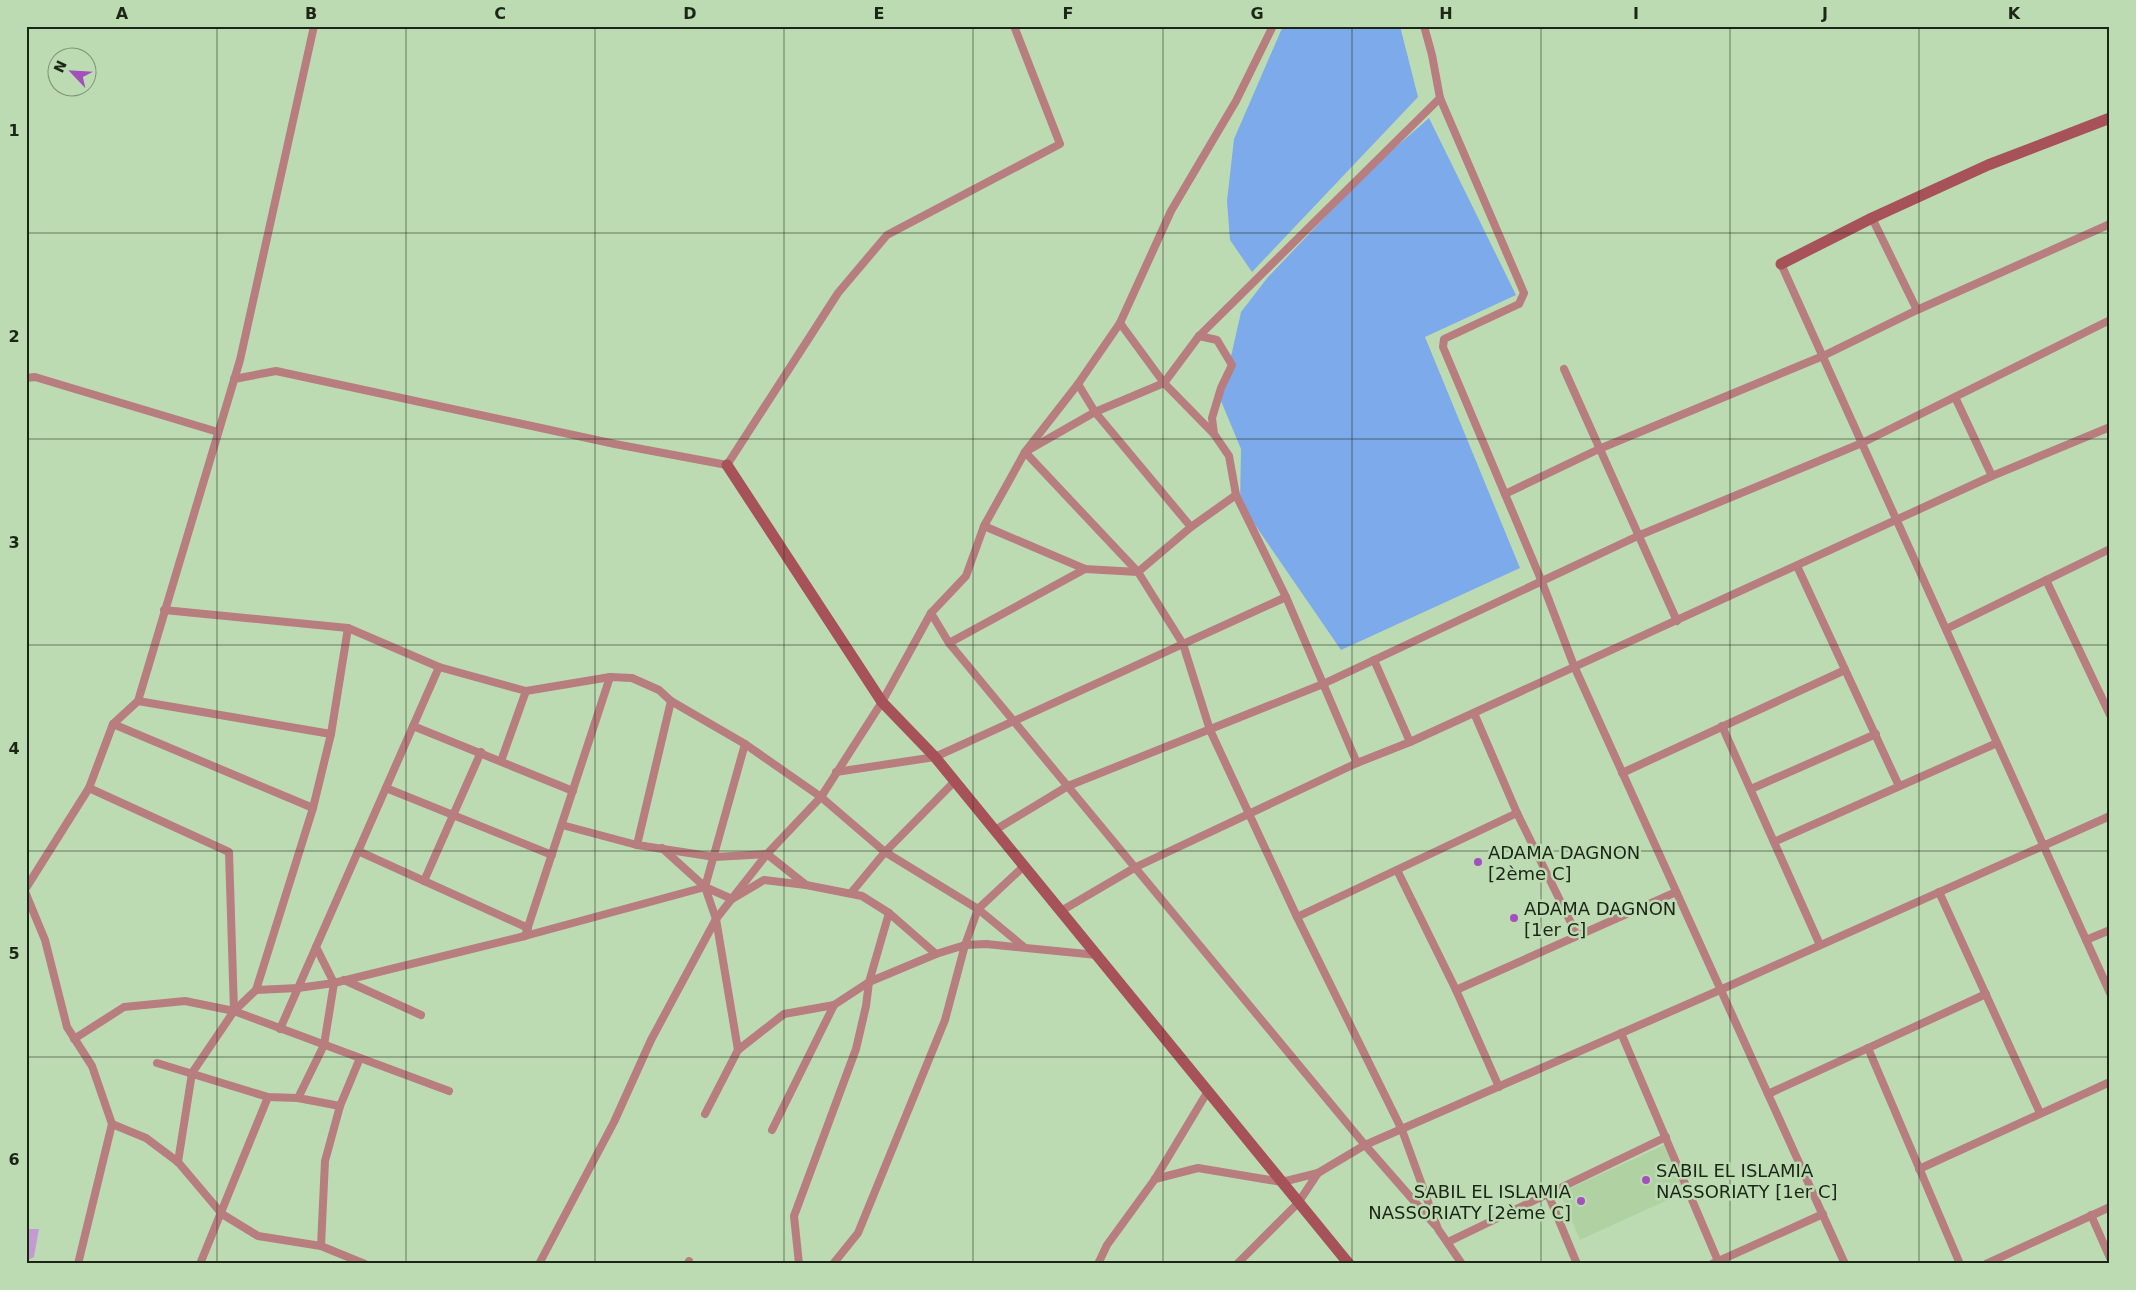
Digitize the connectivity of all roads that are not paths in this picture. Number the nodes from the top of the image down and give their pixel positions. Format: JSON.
{"nodes":[{"id":1,"x":314,"y":26,"type":"edge"},
{"id":2,"x":1014,"y":26,"type":"edge"},
{"id":3,"x":1273,"y":26,"type":"edge"},
{"id":4,"x":1424,"y":26,"type":"edge"},
{"id":5,"x":1440,"y":98,"type":"junction"},
{"id":6,"x":2110,"y":118,"type":"edge"},
{"id":7,"x":1872,"y":218,"type":"junction"},
{"id":8,"x":2110,"y":224,"type":"edge"},
{"id":9,"x":1781,"y":264,"type":"joint"},
{"id":10,"x":1917,"y":310,"type":"junction"},
{"id":11,"x":2110,"y":320,"type":"edge"},
{"id":12,"x":1120,"y":322,"type":"junction"},
{"id":13,"x":1200,"y":336,"type":"junction"},
{"id":14,"x":1823,"y":356,"type":"junction"},
{"id":15,"x":1564,"y":369,"type":"dead end"},
{"id":16,"x":26,"y":378,"type":"edge"},
{"id":17,"x":234,"y":379,"type":"junction"},
{"id":18,"x":1164,"y":383,"type":"junction"},
{"id":19,"x":1078,"y":384,"type":"junction"},
{"id":20,"x":1955,"y":397,"type":"junction"},
{"id":21,"x":1095,"y":412,"type":"junction"},
{"id":22,"x":2110,"y":427,"type":"edge"},
{"id":23,"x":218,"y":432,"type":"junction"},
{"id":24,"x":1214,"y":434,"type":"junction"},
{"id":25,"x":1862,"y":443,"type":"junction"},
{"id":26,"x":1599,"y":449,"type":"junction"},
{"id":27,"x":1024,"y":452,"type":"junction"},
{"id":28,"x":727,"y":465,"type":"junction"},
{"id":29,"x":1992,"y":476,"type":"junction"},
{"id":30,"x":1505,"y":494,"type":"junction"},
{"id":31,"x":1236,"y":495,"type":"junction"},
{"id":32,"x":1897,"y":520,"type":"junction"},
{"id":33,"x":984,"y":526,"type":"junction"},
{"id":34,"x":1191,"y":527,"type":"junction"},
{"id":35,"x":1640,"y":536,"type":"junction"},
{"id":36,"x":2110,"y":549,"type":"edge"},
{"id":37,"x":1798,"y":566,"type":"junction"},
{"id":38,"x":1085,"y":569,"type":"junction"},
{"id":39,"x":1138,"y":572,"type":"junction"},
{"id":40,"x":2046,"y":580,"type":"junction"},
{"id":41,"x":1542,"y":582,"type":"junction"},
{"id":42,"x":1286,"y":597,"type":"junction"},
{"id":43,"x":164,"y":610,"type":"junction"},
{"id":44,"x":930,"y":613,"type":"junction"},
{"id":45,"x":1677,"y":621,"type":"junction"},
{"id":46,"x":348,"y":628,"type":"junction"},
{"id":47,"x":1946,"y":629,"type":"junction"},
{"id":48,"x":949,"y":642,"type":"junction"},
{"id":49,"x":1182,"y":644,"type":"junction"},
{"id":50,"x":1374,"y":660,"type":"junction"},
{"id":51,"x":1574,"y":666,"type":"junction"},
{"id":52,"x":439,"y":667,"type":"junction"},
{"id":53,"x":1846,"y":670,"type":"junction"},
{"id":54,"x":610,"y":677,"type":"junction"},
{"id":55,"x":1323,"y":684,"type":"junction"},
{"id":56,"x":526,"y":691,"type":"junction"},
{"id":57,"x":670,"y":700,"type":"junction"},
{"id":58,"x":2107,"y":700,"type":"edge"},
{"id":59,"x":138,"y":701,"type":"junction"},
{"id":60,"x":882,"y":702,"type":"junction"},
{"id":61,"x":1474,"y":713,"type":"junction"},
{"id":62,"x":2110,"y":715,"type":"edge"},
{"id":63,"x":1013,"y":720,"type":"junction"},
{"id":64,"x":113,"y":724,"type":"junction"},
{"id":65,"x":413,"y":726,"type":"junction"},
{"id":66,"x":1722,"y":726,"type":"junction"},
{"id":67,"x":1210,"y":730,"type":"junction"},
{"id":68,"x":331,"y":734,"type":"junction"},
{"id":69,"x":1876,"y":734,"type":"junction"},
{"id":70,"x":1410,"y":742,"type":"junction"},
{"id":71,"x":1997,"y":743,"type":"junction"},
{"id":72,"x":745,"y":744,"type":"junction"},
{"id":73,"x":481,"y":752,"type":"junction"},
{"id":74,"x":935,"y":757,"type":"junction"},
{"id":75,"x":501,"y":761,"type":"junction"},
{"id":76,"x":1357,"y":763,"type":"junction"},
{"id":77,"x":836,"y":772,"type":"junction"},
{"id":78,"x":1622,"y":773,"type":"junction"},
{"id":79,"x":955,"y":781,"type":"junction"},
{"id":80,"x":1068,"y":786,"type":"junction"},
{"id":81,"x":1899,"y":786,"type":"junction"},
{"id":82,"x":89,"y":788,"type":"junction"},
{"id":83,"x":386,"y":788,"type":"junction"},
{"id":84,"x":1751,"y":789,"type":"junction"},
{"id":85,"x":573,"y":791,"type":"junction"},
{"id":86,"x":821,"y":797,"type":"junction"},
{"id":87,"x":313,"y":808,"type":"junction"},
{"id":88,"x":1517,"y":813,"type":"junction"},
{"id":89,"x":453,"y":815,"type":"junction"},
{"id":90,"x":1249,"y":815,"type":"junction"},
{"id":91,"x":2110,"y":816,"type":"edge"},
{"id":92,"x":562,"y":825,"type":"junction"},
{"id":93,"x":995,"y":830,"type":"junction"},
{"id":94,"x":1774,"y":842,"type":"junction"},
{"id":95,"x":637,"y":845,"type":"junction"},
{"id":96,"x":2043,"y":846,"type":"junction"},
{"id":97,"x":662,"y":848,"type":"junction"},
{"id":98,"x":358,"y":851,"type":"junction"},
{"id":99,"x":885,"y":852,"type":"junction"},
{"id":100,"x":767,"y":854,"type":"junction"},
{"id":101,"x":552,"y":855,"type":"junction"},
{"id":102,"x":715,"y":857,"type":"junction"},
{"id":103,"x":1024,"y":866,"type":"junction"},
{"id":104,"x":1136,"y":867,"type":"junction"},
{"id":105,"x":1397,"y":870,"type":"junction"},
{"id":106,"x":424,"y":881,"type":"junction"},
{"id":107,"x":806,"y":885,"type":"junction"},
{"id":108,"x":705,"y":887,"type":"junction"},
{"id":109,"x":26,"y":888,"type":"edge"},
{"id":110,"x":1676,"y":892,"type":"junction"},
{"id":111,"x":1939,"y":892,"type":"junction"},
{"id":112,"x":851,"y":893,"type":"junction"},
{"id":113,"x":26,"y":894,"type":"edge"},
{"id":114,"x":732,"y":898,"type":"junction"},
{"id":115,"x":978,"y":909,"type":"junction"},
{"id":116,"x":1061,"y":911,"type":"junction"},
{"id":117,"x":889,"y":913,"type":"junction"},
{"id":118,"x":1296,"y":917,"type":"junction"},
{"id":119,"x":716,"y":919,"type":"junction"},
{"id":120,"x":528,"y":928,"type":"junction"},
{"id":121,"x":2110,"y":930,"type":"edge"},
{"id":122,"x":525,"y":936,"type":"junction"},
{"id":123,"x":1577,"y":936,"type":"junction"},
{"id":124,"x":2086,"y":940,"type":"junction"},
{"id":125,"x":1820,"y":945,"type":"junction"},
{"id":126,"x":965,"y":946,"type":"junction"},
{"id":127,"x":316,"y":947,"type":"junction"},
{"id":128,"x":1024,"y":947,"type":"junction"},
{"id":129,"x":936,"y":954,"type":"junction"},
{"id":130,"x":1097,"y":955,"type":"junction"},
{"id":131,"x":344,"y":980,"type":"junction"},
{"id":132,"x":869,"y":982,"type":"junction"},
{"id":133,"x":334,"y":983,"type":"junction"},
{"id":134,"x":298,"y":988,"type":"junction"},
{"id":135,"x":256,"y":990,"type":"junction"},
{"id":136,"x":1456,"y":990,"type":"junction"},
{"id":137,"x":1720,"y":990,"type":"junction"},
{"id":138,"x":2110,"y":993,"type":"edge"},
{"id":139,"x":1986,"y":994,"type":"junction"},
{"id":140,"x":834,"y":1005,"type":"junction"},
{"id":141,"x":234,"y":1011,"type":"junction"},
{"id":142,"x":420,"y":1015,"type":"dead end"},
{"id":143,"x":280,"y":1029,"type":"junction"},
{"id":144,"x":1621,"y":1033,"type":"junction"},
{"id":145,"x":74,"y":1039,"type":"junction"},
{"id":146,"x":324,"y":1045,"type":"junction"},
{"id":147,"x":1868,"y":1048,"type":"junction"},
{"id":148,"x":738,"y":1050,"type":"junction"},
{"id":149,"x":360,"y":1058,"type":"junction"},
{"id":150,"x":157,"y":1063,"type":"dead end"},
{"id":151,"x":192,"y":1073,"type":"junction"},
{"id":152,"x":2110,"y":1082,"type":"edge"},
{"id":153,"x":1499,"y":1087,"type":"junction"},
{"id":154,"x":449,"y":1091,"type":"dead end"},
{"id":155,"x":1208,"y":1091,"type":"junction"},
{"id":156,"x":1768,"y":1094,"type":"junction"},
{"id":157,"x":268,"y":1097,"type":"junction"},
{"id":158,"x":298,"y":1098,"type":"junction"},
{"id":159,"x":340,"y":1106,"type":"junction"},
{"id":160,"x":705,"y":1114,"type":"dead end"},
{"id":161,"x":2040,"y":1114,"type":"junction"},
{"id":162,"x":112,"y":1124,"type":"junction"},
{"id":163,"x":772,"y":1130,"type":"dead end"},
{"id":164,"x":1402,"y":1130,"type":"junction"},
{"id":165,"x":1666,"y":1137,"type":"junction"},
{"id":166,"x":1365,"y":1145,"type":"junction"},
{"id":167,"x":178,"y":1162,"type":"junction"},
{"id":168,"x":1919,"y":1169,"type":"junction"},
{"id":169,"x":1318,"y":1173,"type":"junction"},
{"id":170,"x":1155,"y":1179,"type":"junction"},
{"id":171,"x":1282,"y":1182,"type":"junction"},
{"id":172,"x":1548,"y":1194,"type":"junction"},
{"id":173,"x":1298,"y":1203,"type":"junction"},
{"id":174,"x":2110,"y":1207,"type":"edge"},
{"id":175,"x":222,"y":1214,"type":"junction"},
{"id":176,"x":1823,"y":1214,"type":"junction"},
{"id":177,"x":2091,"y":1215,"type":"junction"},
{"id":178,"x":1438,"y":1229,"type":"junction"},
{"id":179,"x":1448,"y":1242,"type":"junction"},
{"id":180,"x":321,"y":1246,"type":"junction"},
{"id":181,"x":2110,"y":1258,"type":"edge"},
{"id":182,"x":1715,"y":1262,"type":"edge"},
{"id":183,"x":78,"y":1264,"type":"edge"},
{"id":184,"x":200,"y":1264,"type":"edge"},
{"id":185,"x":365,"y":1264,"type":"edge"},
{"id":186,"x":539,"y":1264,"type":"edge"},
{"id":187,"x":799,"y":1264,"type":"edge"},
{"id":188,"x":833,"y":1264,"type":"edge"},
{"id":189,"x":1098,"y":1264,"type":"edge"},
{"id":190,"x":1237,"y":1264,"type":"edge"},
{"id":191,"x":1349,"y":1264,"type":"edge"},
{"id":192,"x":1462,"y":1264,"type":"edge"},
{"id":193,"x":1577,"y":1264,"type":"edge"},
{"id":194,"x":1845,"y":1264,"type":"edge"},
{"id":195,"x":1960,"y":1264,"type":"edge"},
{"id":196,"x":1986,"y":1264,"type":"edge"}],
"edges":[{"from":1,"to":17,"type":"street"},
{"from":2,"to":28,"type":"street"},
{"from":3,"to":12,"type":"street"},
{"from":4,"to":5,"type":"street"},
{"from":5,"to":13,"type":"street"},
{"from":5,"to":30,"type":"street"},
{"from":6,"to":7,"type":"street"},
{"from":7,"to":9,"type":"street"},
{"from":7,"to":10,"type":"street"},
{"from":8,"to":10,"type":"street"},
{"from":9,"to":14,"type":"street"},
{"from":10,"to":14,"type":"street"},
{"from":11,"to":20,"type":"street"},
{"from":12,"to":18,"type":"street"},
{"from":12,"to":19,"type":"street"},
{"from":13,"to":18,"type":"street"},
{"from":13,"to":24,"type":"street"},
{"from":14,"to":25,"type":"street"},
{"from":14,"to":26,"type":"street"},
{"from":15,"to":26,"type":"street"},
{"from":16,"to":23,"type":"street"},
{"from":17,"to":23,"type":"street"},
{"from":17,"to":28,"type":"street"},
{"from":18,"to":21,"type":"street"},
{"from":18,"to":24,"type":"street"},
{"from":19,"to":21,"type":"street"},
{"from":19,"to":27,"type":"street"},
{"from":20,"to":25,"type":"street"},
{"from":20,"to":29,"type":"street"},
{"from":21,"to":27,"type":"street"},
{"from":21,"to":34,"type":"street"},
{"from":22,"to":29,"type":"street"},
{"from":23,"to":43,"type":"street"},
{"from":24,"to":31,"type":"street"},
{"from":25,"to":32,"type":"street"},
{"from":25,"to":35,"type":"street"},
{"from":26,"to":30,"type":"street"},
{"from":26,"to":35,"type":"street"},
{"from":27,"to":33,"type":"street"},
{"from":27,"to":39,"type":"street"},
{"from":28,"to":60,"type":"street"},
{"from":29,"to":32,"type":"street"},
{"from":30,"to":41,"type":"street"},
{"from":31,"to":34,"type":"street"},
{"from":31,"to":42,"type":"street"},
{"from":32,"to":37,"type":"street"},
{"from":32,"to":47,"type":"street"},
{"from":33,"to":38,"type":"street"},
{"from":33,"to":44,"type":"street"},
{"from":34,"to":39,"type":"street"},
{"from":35,"to":41,"type":"street"},
{"from":35,"to":45,"type":"street"},
{"from":36,"to":40,"type":"street"},
{"from":37,"to":45,"type":"street"},
{"from":37,"to":53,"type":"street"},
{"from":38,"to":39,"type":"street"},
{"from":38,"to":48,"type":"street"},
{"from":39,"to":49,"type":"street"},
{"from":40,"to":47,"type":"street"},
{"from":40,"to":58,"type":"street"},
{"from":41,"to":50,"type":"street"},
{"from":41,"to":51,"type":"street"},
{"from":42,"to":49,"type":"street"},
{"from":42,"to":55,"type":"street"},
{"from":43,"to":46,"type":"street"},
{"from":43,"to":59,"type":"street"},
{"from":44,"to":48,"type":"street"},
{"from":44,"to":60,"type":"street"},
{"from":45,"to":51,"type":"street"},
{"from":46,"to":52,"type":"street"},
{"from":46,"to":68,"type":"street"},
{"from":47,"to":71,"type":"street"},
{"from":48,"to":63,"type":"street"},
{"from":49,"to":63,"type":"street"},
{"from":49,"to":67,"type":"street"},
{"from":50,"to":55,"type":"street"},
{"from":50,"to":70,"type":"street"},
{"from":51,"to":61,"type":"street"},
{"from":51,"to":78,"type":"street"},
{"from":52,"to":56,"type":"street"},
{"from":52,"to":65,"type":"street"},
{"from":53,"to":66,"type":"street"},
{"from":53,"to":69,"type":"street"},
{"from":54,"to":56,"type":"street"},
{"from":54,"to":57,"type":"street"},
{"from":54,"to":85,"type":"street"},
{"from":55,"to":67,"type":"street"},
{"from":55,"to":76,"type":"street"},
{"from":56,"to":75,"type":"street"},
{"from":57,"to":72,"type":"street"},
{"from":57,"to":95,"type":"street"},
{"from":58,"to":62,"type":"street"},
{"from":59,"to":64,"type":"street"},
{"from":59,"to":68,"type":"street"},
{"from":60,"to":74,"type":"street"},
{"from":60,"to":77,"type":"street"},
{"from":61,"to":70,"type":"street"},
{"from":61,"to":88,"type":"street"},
{"from":63,"to":74,"type":"street"},
{"from":63,"to":80,"type":"street"},
{"from":64,"to":82,"type":"street"},
{"from":64,"to":87,"type":"street"},
{"from":65,"to":73,"type":"street"},
{"from":65,"to":83,"type":"street"},
{"from":66,"to":78,"type":"street"},
{"from":66,"to":84,"type":"street"},
{"from":67,"to":80,"type":"street"},
{"from":67,"to":90,"type":"street"},
{"from":68,"to":87,"type":"street"},
{"from":69,"to":81,"type":"street"},
{"from":69,"to":84,"type":"street"},
{"from":70,"to":76,"type":"street"},
{"from":71,"to":81,"type":"street"},
{"from":71,"to":96,"type":"street"},
{"from":72,"to":86,"type":"street"},
{"from":72,"to":102,"type":"street"},
{"from":73,"to":75,"type":"street"},
{"from":73,"to":89,"type":"street"},
{"from":74,"to":77,"type":"street"},
{"from":74,"to":79,"type":"street"},
{"from":75,"to":85,"type":"street"},
{"from":76,"to":90,"type":"street"},
{"from":77,"to":86,"type":"street"},
{"from":78,"to":110,"type":"street"},
{"from":79,"to":93,"type":"street"},
{"from":79,"to":99,"type":"street"},
{"from":80,"to":93,"type":"street"},
{"from":80,"to":104,"type":"street"},
{"from":81,"to":94,"type":"street"},
{"from":82,"to":109,"type":"street"},
{"from":82,"to":141,"type":"street"},
{"from":83,"to":89,"type":"street"},
{"from":83,"to":98,"type":"street"},
{"from":84,"to":94,"type":"street"},
{"from":85,"to":92,"type":"street"},
{"from":86,"to":99,"type":"street"},
{"from":86,"to":100,"type":"street"},
{"from":87,"to":135,"type":"street"},
{"from":88,"to":105,"type":"street"},
{"from":88,"to":123,"type":"street"},
{"from":89,"to":101,"type":"street"},
{"from":89,"to":106,"type":"street"},
{"from":90,"to":104,"type":"street"},
{"from":90,"to":118,"type":"street"},
{"from":91,"to":96,"type":"street"},
{"from":92,"to":95,"type":"street"},
{"from":92,"to":101,"type":"street"},
{"from":93,"to":103,"type":"street"},
{"from":94,"to":125,"type":"street"},
{"from":95,"to":97,"type":"street"},
{"from":96,"to":111,"type":"street"},
{"from":96,"to":124,"type":"street"},
{"from":97,"to":102,"type":"street"},
{"from":97,"to":108,"type":"street"},
{"from":98,"to":106,"type":"street"},
{"from":98,"to":127,"type":"street"},
{"from":99,"to":112,"type":"street"},
{"from":99,"to":115,"type":"street"},
{"from":100,"to":102,"type":"street"},
{"from":100,"to":107,"type":"street"},
{"from":100,"to":114,"type":"street"},
{"from":101,"to":120,"type":"street"},
{"from":102,"to":108,"type":"street"},
{"from":103,"to":115,"type":"street"},
{"from":103,"to":116,"type":"street"},
{"from":104,"to":116,"type":"street"},
{"from":104,"to":166,"type":"street"},
{"from":105,"to":118,"type":"street"},
{"from":105,"to":136,"type":"street"},
{"from":106,"to":120,"type":"street"},
{"from":107,"to":112,"type":"street"},
{"from":107,"to":114,"type":"street"},
{"from":108,"to":114,"type":"street"},
{"from":108,"to":119,"type":"street"},
{"from":108,"to":122,"type":"street"},
{"from":110,"to":123,"type":"street"},
{"from":110,"to":137,"type":"street"},
{"from":111,"to":125,"type":"street"},
{"from":111,"to":139,"type":"street"},
{"from":112,"to":117,"type":"street"},
{"from":113,"to":145,"type":"street"},
{"from":114,"to":119,"type":"street"},
{"from":115,"to":126,"type":"street"},
{"from":115,"to":128,"type":"street"},
{"from":116,"to":130,"type":"street"},
{"from":117,"to":129,"type":"street"},
{"from":117,"to":132,"type":"street"},
{"from":118,"to":164,"type":"street"},
{"from":119,"to":148,"type":"street"},
{"from":119,"to":186,"type":"street"},
{"from":120,"to":122,"type":"street"},
{"from":121,"to":124,"type":"street"},
{"from":122,"to":131,"type":"street"},
{"from":123,"to":136,"type":"street"},
{"from":124,"to":138,"type":"street"},
{"from":125,"to":137,"type":"street"},
{"from":126,"to":128,"type":"street"},
{"from":126,"to":129,"type":"street"},
{"from":126,"to":188,"type":"street"},
{"from":127,"to":133,"type":"street"},
{"from":127,"to":134,"type":"street"},
{"from":128,"to":130,"type":"street"},
{"from":129,"to":132,"type":"street"},
{"from":130,"to":155,"type":"street"},
{"from":131,"to":133,"type":"street"},
{"from":131,"to":142,"type":"street"},
{"from":132,"to":140,"type":"street"},
{"from":132,"to":187,"type":"street"},
{"from":133,"to":134,"type":"street"},
{"from":133,"to":146,"type":"street"},
{"from":134,"to":135,"type":"street"},
{"from":134,"to":143,"type":"street"},
{"from":135,"to":141,"type":"street"},
{"from":136,"to":153,"type":"street"},
{"from":137,"to":144,"type":"street"},
{"from":137,"to":156,"type":"street"},
{"from":139,"to":147,"type":"street"},
{"from":139,"to":161,"type":"street"},
{"from":140,"to":148,"type":"street"},
{"from":140,"to":163,"type":"street"},
{"from":141,"to":143,"type":"street"},
{"from":141,"to":145,"type":"street"},
{"from":141,"to":151,"type":"street"},
{"from":143,"to":146,"type":"street"},
{"from":144,"to":153,"type":"street"},
{"from":144,"to":165,"type":"street"},
{"from":145,"to":162,"type":"street"},
{"from":146,"to":149,"type":"street"},
{"from":146,"to":158,"type":"street"},
{"from":147,"to":156,"type":"street"},
{"from":147,"to":168,"type":"street"},
{"from":148,"to":160,"type":"street"},
{"from":149,"to":154,"type":"street"},
{"from":149,"to":159,"type":"street"},
{"from":150,"to":151,"type":"street"},
{"from":151,"to":157,"type":"street"},
{"from":151,"to":167,"type":"street"},
{"from":152,"to":161,"type":"street"},
{"from":153,"to":164,"type":"street"},
{"from":155,"to":170,"type":"street"},
{"from":155,"to":171,"type":"street"},
{"from":156,"to":176,"type":"street"},
{"from":157,"to":158,"type":"street"},
{"from":157,"to":175,"type":"street"},
{"from":158,"to":159,"type":"street"},
{"from":159,"to":180,"type":"street"},
{"from":161,"to":168,"type":"street"},
{"from":162,"to":167,"type":"street"},
{"from":162,"to":183,"type":"street"},
{"from":164,"to":166,"type":"street"},
{"from":164,"to":178,"type":"street"},
{"from":165,"to":172,"type":"street"},
{"from":165,"to":182,"type":"street"},
{"from":166,"to":169,"type":"street"},
{"from":166,"to":178,"type":"street"},
{"from":167,"to":175,"type":"street"},
{"from":168,"to":195,"type":"street"},
{"from":169,"to":171,"type":"street"},
{"from":169,"to":173,"type":"street"},
{"from":170,"to":171,"type":"street"},
{"from":170,"to":189,"type":"street"},
{"from":171,"to":173,"type":"street"},
{"from":172,"to":179,"type":"street"},
{"from":172,"to":193,"type":"street"},
{"from":173,"to":190,"type":"street"},
{"from":173,"to":191,"type":"street"},
{"from":174,"to":177,"type":"street"},
{"from":175,"to":180,"type":"street"},
{"from":175,"to":184,"type":"street"},
{"from":176,"to":182,"type":"street"},
{"from":176,"to":194,"type":"street"},
{"from":177,"to":181,"type":"street"},
{"from":177,"to":196,"type":"street"},
{"from":178,"to":179,"type":"street"},
{"from":179,"to":192,"type":"street"},
{"from":180,"to":185,"type":"street"}]}
